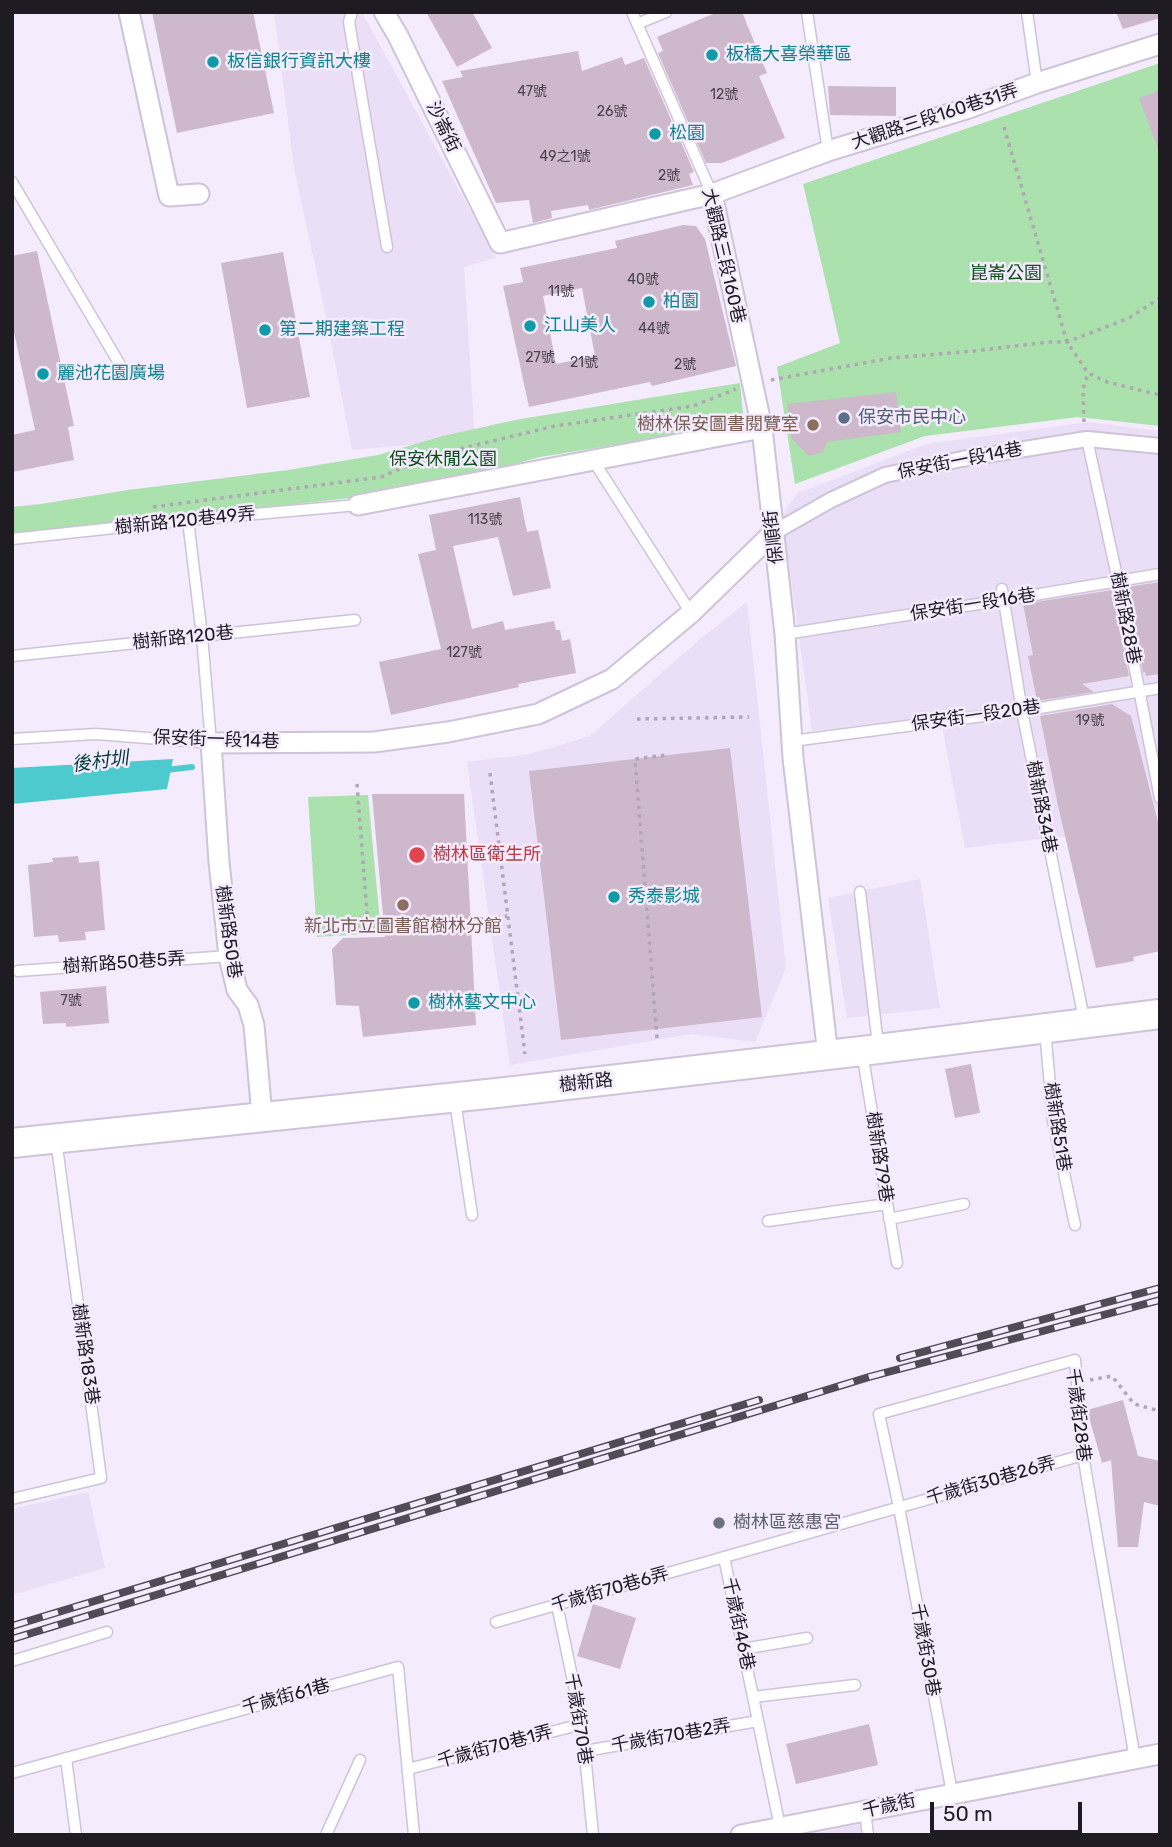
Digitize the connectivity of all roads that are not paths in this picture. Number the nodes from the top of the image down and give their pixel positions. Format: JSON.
{"nodes":[{"id":1,"x":129,"y":12,"type":"edge"},
{"id":2,"x":352,"y":12,"type":"edge"},
{"id":3,"x":384,"y":12,"type":"edge"},
{"id":4,"x":632,"y":12,"type":"edge"},
{"id":5,"x":666,"y":12,"type":"edge"},
{"id":6,"x":807,"y":12,"type":"edge"},
{"id":7,"x":1027,"y":12,"type":"edge"},
{"id":8,"x":637,"y":24,"type":"junction"},
{"id":9,"x":1160,"y":44,"type":"edge"},
{"id":10,"x":1037,"y":83,"type":"junction"},
{"id":11,"x":828,"y":151,"type":"junction"},
{"id":12,"x":12,"y":182,"type":"edge"},
{"id":13,"x":199,"y":194,"type":"dead end"},
{"id":14,"x":712,"y":194,"type":"junction"},
{"id":15,"x":500,"y":243,"type":"joint"},
{"id":16,"x":387,"y":247,"type":"dead end"},
{"id":17,"x":122,"y":368,"type":"dead end"},
{"id":18,"x":762,"y":428,"type":"junction"},
{"id":19,"x":1087,"y":439,"type":"junction"},
{"id":20,"x":1160,"y":446,"type":"edge"},
{"id":21,"x":593,"y":460,"type":"junction"},
{"id":22,"x":358,"y":506,"type":"joint"},
{"id":23,"x":188,"y":520,"type":"junction"},
{"id":24,"x":773,"y":533,"type":"junction"},
{"id":25,"x":12,"y":539,"type":"edge"},
{"id":26,"x":1160,"y":574,"type":"edge"},
{"id":27,"x":1118,"y":581,"type":"junction"},
{"id":28,"x":1003,"y":595,"type":"junction"},
{"id":29,"x":691,"y":613,"type":"junction"},
{"id":30,"x":355,"y":620,"type":"dead end"},
{"id":31,"x":785,"y":634,"type":"junction"},
{"id":32,"x":202,"y":636,"type":"junction"},
{"id":33,"x":12,"y":656,"type":"edge"},
{"id":34,"x":1160,"y":688,"type":"edge"},
{"id":35,"x":1139,"y":692,"type":"junction"},
{"id":36,"x":1022,"y":711,"type":"junction"},
{"id":37,"x":12,"y":740,"type":"edge"},
{"id":38,"x":792,"y":741,"type":"junction"},
{"id":39,"x":211,"y":743,"type":"junction"},
{"id":40,"x":1160,"y":798,"type":"edge"},
{"id":41,"x":860,"y":892,"type":"dead end"},
{"id":42,"x":229,"y":956,"type":"junction"},
{"id":43,"x":18,"y":971,"type":"dead end"},
{"id":44,"x":1160,"y":1014,"type":"edge"},
{"id":45,"x":1084,"y":1023,"type":"junction"},
{"id":46,"x":1045,"y":1029,"type":"junction"},
{"id":47,"x":870,"y":1050,"type":"junction"},
{"id":48,"x":828,"y":1055,"type":"junction"},
{"id":49,"x":454,"y":1097,"type":"junction"},
{"id":50,"x":262,"y":1116,"type":"junction"},
{"id":51,"x":55,"y":1139,"type":"junction"},
{"id":52,"x":12,"y":1143,"type":"edge"},
{"id":53,"x":887,"y":1204,"type":"junction"},
{"id":54,"x":964,"y":1204,"type":"dead end"},
{"id":55,"x":472,"y":1215,"type":"dead end"},
{"id":56,"x":889,"y":1219,"type":"junction"},
{"id":57,"x":768,"y":1222,"type":"dead end"},
{"id":58,"x":1075,"y":1225,"type":"dead end"},
{"id":59,"x":897,"y":1264,"type":"dead end"},
{"id":60,"x":1083,"y":1455,"type":"junction"},
{"id":61,"x":12,"y":1499,"type":"edge"},
{"id":62,"x":900,"y":1507,"type":"junction"},
{"id":63,"x":724,"y":1557,"type":"junction"},
{"id":64,"x":557,"y":1605,"type":"junction"},
{"id":65,"x":496,"y":1622,"type":"dead end"},
{"id":66,"x":107,"y":1632,"type":"dead end"},
{"id":67,"x":807,"y":1638,"type":"dead end"},
{"id":68,"x":743,"y":1649,"type":"junction"},
{"id":69,"x":12,"y":1661,"type":"edge"},
{"id":70,"x":855,"y":1685,"type":"dead end"},
{"id":71,"x":753,"y":1697,"type":"junction"},
{"id":72,"x":758,"y":1721,"type":"junction"},
{"id":73,"x":582,"y":1724,"type":"junction"},
{"id":74,"x":585,"y":1751,"type":"junction"},
{"id":75,"x":1160,"y":1754,"type":"edge"},
{"id":76,"x":66,"y":1758,"type":"junction"},
{"id":77,"x":1135,"y":1759,"type":"junction"},
{"id":78,"x":360,"y":1760,"type":"dead end"},
{"id":79,"x":408,"y":1769,"type":"junction"},
{"id":80,"x":12,"y":1773,"type":"edge"},
{"id":81,"x":951,"y":1793,"type":"junction"},
{"id":82,"x":866,"y":1811,"type":"junction"},
{"id":83,"x":780,"y":1827,"type":"junction"},
{"id":84,"x":76,"y":1835,"type":"edge"},
{"id":85,"x":326,"y":1835,"type":"edge"},
{"id":86,"x":414,"y":1835,"type":"edge"},
{"id":87,"x":593,"y":1835,"type":"edge"},
{"id":88,"x":741,"y":1835,"type":"edge"},
{"id":89,"x":869,"y":1835,"type":"edge"}],
"edges":[{"from":1,"to":13,"type":"street"},
{"from":2,"to":16,"type":"lane"},
{"from":3,"to":15,"type":"street","name":"沙崙街"},
{"from":4,"to":8,"type":"lane","name":"大觀路三段160巷"},
{"from":5,"to":8,"type":"lane"},
{"from":6,"to":11,"type":"lane"},
{"from":7,"to":10,"type":"lane"},
{"from":8,"to":14,"type":"lane","name":"大觀路三段160巷"},
{"from":9,"to":10,"type":"street","name":"大觀路三段160巷31弄"},
{"from":10,"to":11,"type":"street","name":"大觀路三段160巷31弄"},
{"from":11,"to":14,"type":"street","name":"大觀路三段160巷31弄"},
{"from":12,"to":17,"type":"lane"},
{"from":14,"to":15,"type":"street","name":"大觀路三段160巷31弄"},
{"from":14,"to":18,"type":"street","name":"大觀路三段160巷"},
{"from":18,"to":21,"type":"street"},
{"from":18,"to":24,"type":"street","name":"保順街"},
{"from":19,"to":20,"type":"street","name":"保安街一段14巷"},
{"from":19,"to":24,"type":"street","name":"保安街一段14巷"},
{"from":19,"to":27,"type":"lane","name":"樹新路28巷"},
{"from":21,"to":22,"type":"street"},
{"from":21,"to":29,"type":"lane"},
{"from":22,"to":23,"type":"lane","name":"樹新路120巷49弄"},
{"from":23,"to":25,"type":"lane","name":"樹新路120巷49弄"},
{"from":23,"to":32,"type":"lane"},
{"from":24,"to":29,"type":"street","name":"保安街一段14巷"},
{"from":24,"to":31,"type":"street","name":"保順街"},
{"from":26,"to":27,"type":"lane","name":"保安街一段16巷"},
{"from":27,"to":28,"type":"lane","name":"保安街一段16巷"},
{"from":27,"to":35,"type":"lane","name":"樹新路28巷"},
{"from":28,"to":31,"type":"lane","name":"保安街一段16巷"},
{"from":28,"to":36,"type":"lane","name":"樹新路34巷"},
{"from":29,"to":39,"type":"street","name":"保安街一段14巷"},
{"from":30,"to":32,"type":"lane","name":"樹新路120巷"},
{"from":31,"to":38,"type":"street","name":"保順街"},
{"from":32,"to":33,"type":"lane","name":"樹新路120巷"},
{"from":32,"to":39,"type":"lane"},
{"from":34,"to":35,"type":"lane","name":"保安街一段20巷"},
{"from":35,"to":36,"type":"lane","name":"保安街一段20巷"},
{"from":35,"to":40,"type":"lane","name":"樹新路28巷"},
{"from":36,"to":38,"type":"lane","name":"保安街一段20巷"},
{"from":36,"to":45,"type":"lane","name":"樹新路34巷"},
{"from":37,"to":39,"type":"lane","name":"保安街一段14巷"},
{"from":38,"to":48,"type":"street","name":"保順街"},
{"from":39,"to":42,"type":"street","name":"樹新路50巷"},
{"from":41,"to":47,"type":"lane","name":"樹新路79巷"},
{"from":42,"to":43,"type":"lane","name":"樹新路50巷5弄"},
{"from":42,"to":50,"type":"street","name":"樹新路50巷"},
{"from":44,"to":45,"type":"main road","name":"樹新路"},
{"from":45,"to":46,"type":"main road","name":"樹新路"},
{"from":46,"to":47,"type":"main road","name":"樹新路"},
{"from":46,"to":58,"type":"lane","name":"樹新路51巷"},
{"from":47,"to":48,"type":"main road","name":"樹新路"},
{"from":47,"to":53,"type":"lane","name":"樹新路79巷"},
{"from":48,"to":49,"type":"main road","name":"樹新路"},
{"from":49,"to":50,"type":"main road","name":"樹新路"},
{"from":49,"to":55,"type":"lane"},
{"from":50,"to":51,"type":"main road","name":"樹新路"},
{"from":51,"to":52,"type":"main road","name":"樹新路"},
{"from":51,"to":61,"type":"lane","name":"樹新路183巷"},
{"from":53,"to":56,"type":"lane","name":"樹新路79巷"},
{"from":53,"to":57,"type":"lane"},
{"from":54,"to":56,"type":"lane"},
{"from":56,"to":59,"type":"lane","name":"樹新路79巷"},
{"from":60,"to":62,"type":"lane","name":"千歲街30巷26弄"},
{"from":60,"to":62,"type":"lane","name":"千歲街28巷"},
{"from":60,"to":77,"type":"lane","name":"千歲街28巷"},
{"from":62,"to":63,"type":"lane","name":"千歲街46巷"},
{"from":62,"to":81,"type":"lane","name":"千歲街30巷"},
{"from":63,"to":64,"type":"lane","name":"千歲街70巷6弄"},
{"from":63,"to":68,"type":"lane","name":"千歲街46巷"},
{"from":64,"to":65,"type":"lane","name":"千歲街70巷6弄"},
{"from":64,"to":73,"type":"lane","name":"千歲街70巷"},
{"from":66,"to":69,"type":"lane"},
{"from":67,"to":68,"type":"lane"},
{"from":68,"to":71,"type":"lane","name":"千歲街46巷"},
{"from":70,"to":71,"type":"lane"},
{"from":71,"to":72,"type":"lane","name":"千歲街46巷"},
{"from":72,"to":74,"type":"lane","name":"千歲街70巷2弄"},
{"from":72,"to":83,"type":"lane","name":"千歲街46巷"},
{"from":73,"to":74,"type":"lane","name":"千歲街70巷"},
{"from":73,"to":79,"type":"lane","name":"千歲街70巷1弄"},
{"from":74,"to":87,"type":"lane","name":"千歲街70巷"},
{"from":75,"to":77,"type":"street","name":"千歲街"},
{"from":76,"to":79,"type":"lane","name":"千歲街61巷"},
{"from":76,"to":80,"type":"lane","name":"千歲街61巷"},
{"from":76,"to":84,"type":"lane"},
{"from":77,"to":81,"type":"street","name":"千歲街"},
{"from":78,"to":85,"type":"lane"},
{"from":79,"to":86,"type":"lane","name":"千歲街61巷"},
{"from":81,"to":82,"type":"street","name":"千歲街"},
{"from":82,"to":83,"type":"street","name":"千歲街"},
{"from":82,"to":89,"type":"lane"},
{"from":83,"to":88,"type":"street","name":"千歲街"}]}
